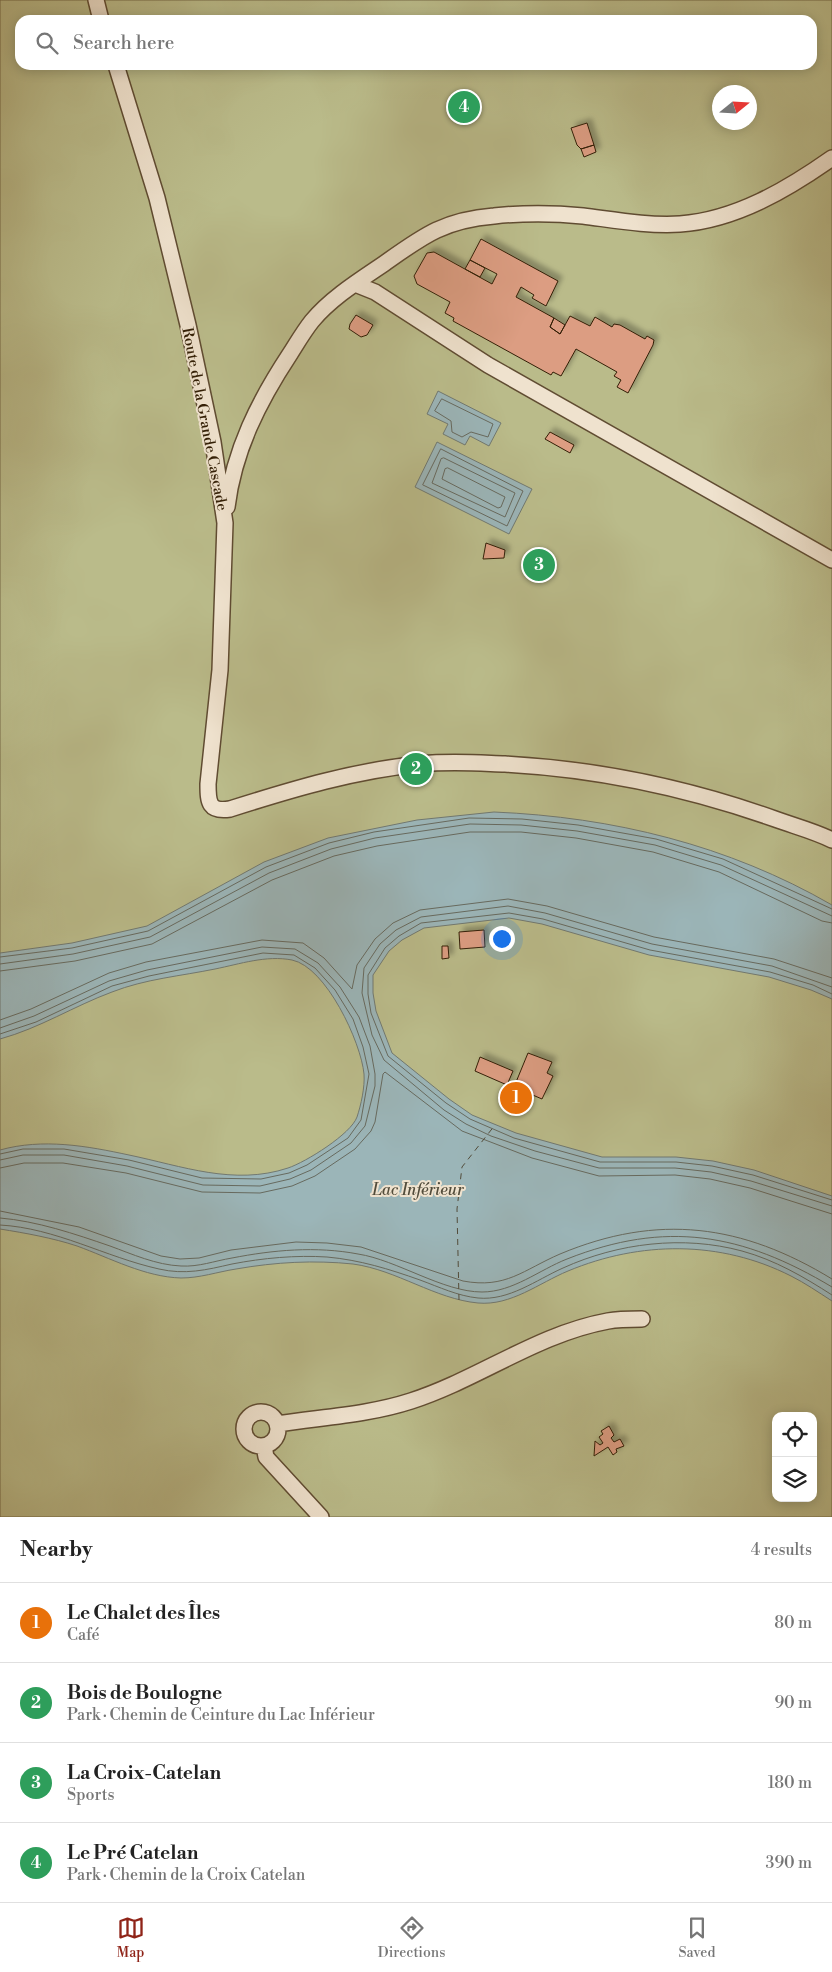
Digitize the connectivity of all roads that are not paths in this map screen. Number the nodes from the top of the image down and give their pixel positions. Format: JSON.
{"nodes":[{"id":1,"x":96,"y":0,"type":"edge"},
{"id":2,"x":100,"y":15,"type":"edge"},
{"id":3,"x":118,"y":70,"type":"edge"},
{"id":4,"x":832,"y":158,"type":"edge"},
{"id":5,"x":355,"y":284,"type":"junction"},
{"id":6,"x":225,"y":523,"type":"junction"},
{"id":7,"x":832,"y":560,"type":"edge"},
{"id":8,"x":832,"y":840,"type":"edge"},
{"id":9,"x":642,"y":1318,"type":"dead end"},
{"id":10,"x":277,"y":1424,"type":"junction"},
{"id":11,"x":264,"y":1446,"type":"junction"},
{"id":12,"x":322,"y":1517,"type":"edge"}],
"edges":[{"from":1,"to":2,"type":"street"},
{"from":3,"to":6,"type":"street","name":"Route de la Grande Cascade"},
{"from":4,"to":5,"type":"street"},
{"from":5,"to":6,"type":"street"},
{"from":5,"to":7,"type":"street"},
{"from":6,"to":8,"type":"street","name":"Route de la Grande Cascade"},
{"from":9,"to":10,"type":"street"},
{"from":10,"to":11,"type":"street"},
{"from":10,"to":11,"type":"street"},
{"from":11,"to":12,"type":"street"}]}
